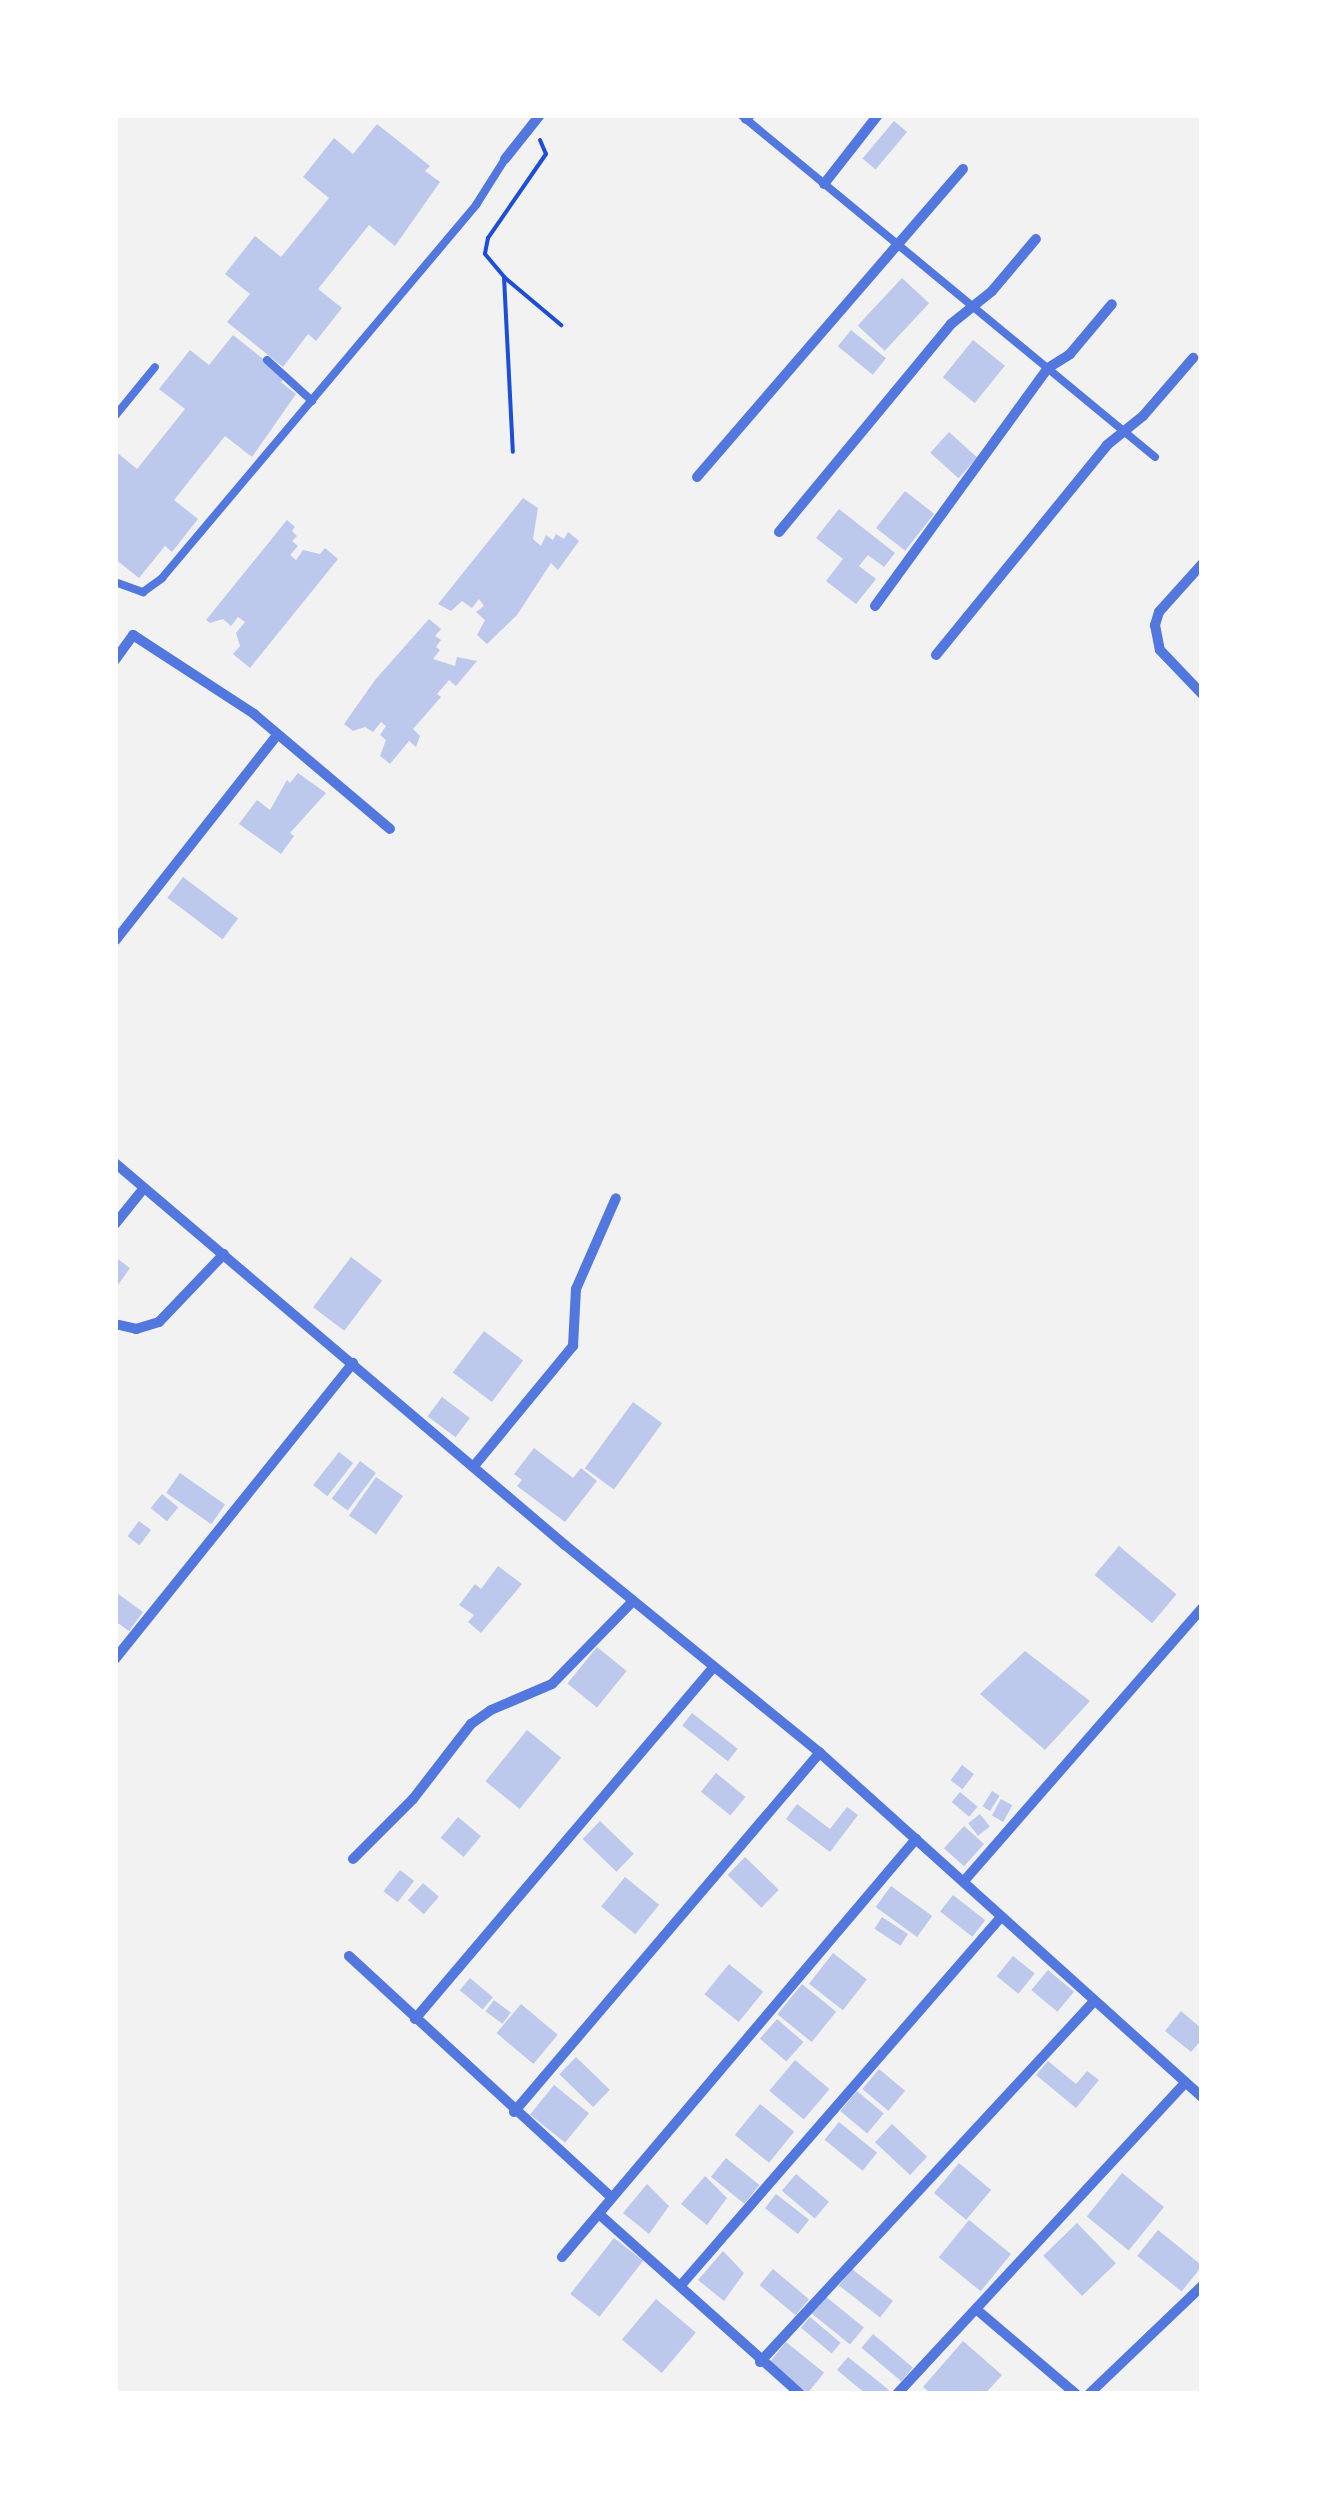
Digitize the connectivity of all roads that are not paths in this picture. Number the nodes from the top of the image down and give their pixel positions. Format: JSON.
{"nodes":[{"id":1,"x":540,"y":115,"type":"edge"},
{"id":2,"x":878,"y":115,"type":"edge"},
{"id":3,"x":745,"y":116,"type":"edge"},
{"id":4,"x":506,"y":159,"type":"joint"},
{"id":5,"x":963,"y":169,"type":"dead end"},
{"id":6,"x":824,"y":184,"type":"junction"},
{"id":7,"x":1036,"y":239,"type":"dead end"},
{"id":8,"x":898,"y":244,"type":"junction"},
{"id":9,"x":1112,"y":304,"type":"dead end"},
{"id":10,"x":972,"y":306,"type":"junction"},
{"id":11,"x":1193,"y":358,"type":"dead end"},
{"id":12,"x":268,"y":360,"type":"dead end"},
{"id":13,"x":155,"y":366,"type":"dead end"},
{"id":14,"x":1048,"y":368,"type":"junction"},
{"id":15,"x":312,"y":401,"type":"junction"},
{"id":16,"x":115,"y":416,"type":"edge"},
{"id":17,"x":1124,"y":430,"type":"junction"},
{"id":18,"x":1155,"y":457,"type":"dead end"},
{"id":19,"x":697,"y":477,"type":"dead end"},
{"id":20,"x":779,"y":532,"type":"dead end"},
{"id":21,"x":1202,"y":564,"type":"edge"},
{"id":22,"x":115,"y":582,"type":"edge"},
{"id":23,"x":875,"y":606,"type":"dead end"},
{"id":24,"x":936,"y":655,"type":"dead end"},
{"id":25,"x":115,"y":660,"type":"edge"},
{"id":26,"x":1202,"y":694,"type":"edge"},
{"id":27,"x":278,"y":734,"type":"junction"},
{"id":28,"x":390,"y":829,"type":"dead end"},
{"id":29,"x":115,"y":941,"type":"edge"},
{"id":30,"x":115,"y":1163,"type":"edge"},
{"id":31,"x":144,"y":1188,"type":"junction"},
{"id":32,"x":616,"y":1198,"type":"dead end"},
{"id":33,"x":115,"y":1224,"type":"edge"},
{"id":34,"x":224,"y":1254,"type":"junction"},
{"id":35,"x":115,"y":1324,"type":"edge"},
{"id":36,"x":353,"y":1363,"type":"junction"},
{"id":37,"x":474,"y":1466,"type":"junction"},
{"id":38,"x":633,"y":1601,"type":"junction"},
{"id":39,"x":1202,"y":1608,"type":"edge"},
{"id":40,"x":115,"y":1659,"type":"edge"},
{"id":41,"x":713,"y":1667,"type":"junction"},
{"id":42,"x":820,"y":1753,"type":"junction"},
{"id":43,"x":916,"y":1839,"type":"junction"},
{"id":44,"x":353,"y":1859,"type":"dead end"},
{"id":45,"x":964,"y":1881,"type":"junction"},
{"id":46,"x":1001,"y":1917,"type":"junction"},
{"id":47,"x":348,"y":1956,"type":"dead end"},
{"id":48,"x":1094,"y":2001,"type":"junction"},
{"id":49,"x":415,"y":2019,"type":"junction"},
{"id":50,"x":1185,"y":2083,"type":"junction"},
{"id":51,"x":1200,"y":2091,"type":"edge"},
{"id":52,"x":514,"y":2112,"type":"junction"},
{"id":53,"x":612,"y":2198,"type":"junction"},
{"id":54,"x":599,"y":2214,"type":"junction"},
{"id":55,"x":562,"y":2257,"type":"dead end"},
{"id":56,"x":682,"y":2284,"type":"junction"},
{"id":57,"x":1202,"y":2286,"type":"edge"},
{"id":58,"x":976,"y":2309,"type":"junction"},
{"id":59,"x":760,"y":2362,"type":"junction"},
{"id":60,"x":800,"y":2394,"type":"edge"},
{"id":61,"x":897,"y":2394,"type":"edge"},
{"id":62,"x":1076,"y":2394,"type":"edge"},
{"id":63,"x":1089,"y":2394,"type":"edge"}],
"edges":[{"from":1,"to":4,"type":"street"},
{"from":2,"to":6,"type":"street"},
{"from":3,"to":6,"type":"lane"},
{"from":4,"to":15,"type":"lane"},
{"from":5,"to":8,"type":"street"},
{"from":6,"to":8,"type":"lane"},
{"from":7,"to":10,"type":"street"},
{"from":8,"to":10,"type":"lane"},
{"from":8,"to":19,"type":"street"},
{"from":9,"to":14,"type":"street"},
{"from":10,"to":14,"type":"lane"},
{"from":10,"to":20,"type":"street"},
{"from":11,"to":17,"type":"street"},
{"from":12,"to":15,"type":"lane"},
{"from":13,"to":16,"type":"lane"},
{"from":14,"to":17,"type":"lane"},
{"from":14,"to":23,"type":"street"},
{"from":15,"to":22,"type":"lane"},
{"from":17,"to":18,"type":"lane"},
{"from":17,"to":24,"type":"street"},
{"from":21,"to":26,"type":"street"},
{"from":25,"to":27,"type":"street"},
{"from":27,"to":28,"type":"street"},
{"from":27,"to":29,"type":"street"},
{"from":30,"to":31,"type":"street"},
{"from":31,"to":33,"type":"street"},
{"from":31,"to":34,"type":"street"},
{"from":32,"to":37,"type":"street"},
{"from":34,"to":35,"type":"street"},
{"from":34,"to":36,"type":"street"},
{"from":36,"to":37,"type":"street"},
{"from":36,"to":40,"type":"street"},
{"from":37,"to":38,"type":"street"},
{"from":38,"to":41,"type":"street"},
{"from":38,"to":44,"type":"street"},
{"from":39,"to":45,"type":"street"},
{"from":41,"to":42,"type":"street"},
{"from":41,"to":49,"type":"street"},
{"from":42,"to":43,"type":"street"},
{"from":42,"to":52,"type":"street"},
{"from":43,"to":45,"type":"street"},
{"from":43,"to":53,"type":"street"},
{"from":45,"to":46,"type":"street"},
{"from":46,"to":48,"type":"street"},
{"from":46,"to":56,"type":"street"},
{"from":47,"to":49,"type":"street"},
{"from":48,"to":50,"type":"street"},
{"from":48,"to":59,"type":"street"},
{"from":49,"to":52,"type":"street"},
{"from":50,"to":51,"type":"street"},
{"from":50,"to":58,"type":"street"},
{"from":52,"to":53,"type":"street"},
{"from":53,"to":54,"type":"street"},
{"from":54,"to":55,"type":"street"},
{"from":54,"to":56,"type":"street"},
{"from":56,"to":59,"type":"street"},
{"from":57,"to":63,"type":"street"},
{"from":58,"to":61,"type":"street"},
{"from":58,"to":62,"type":"street"},
{"from":59,"to":60,"type":"street"}]}
